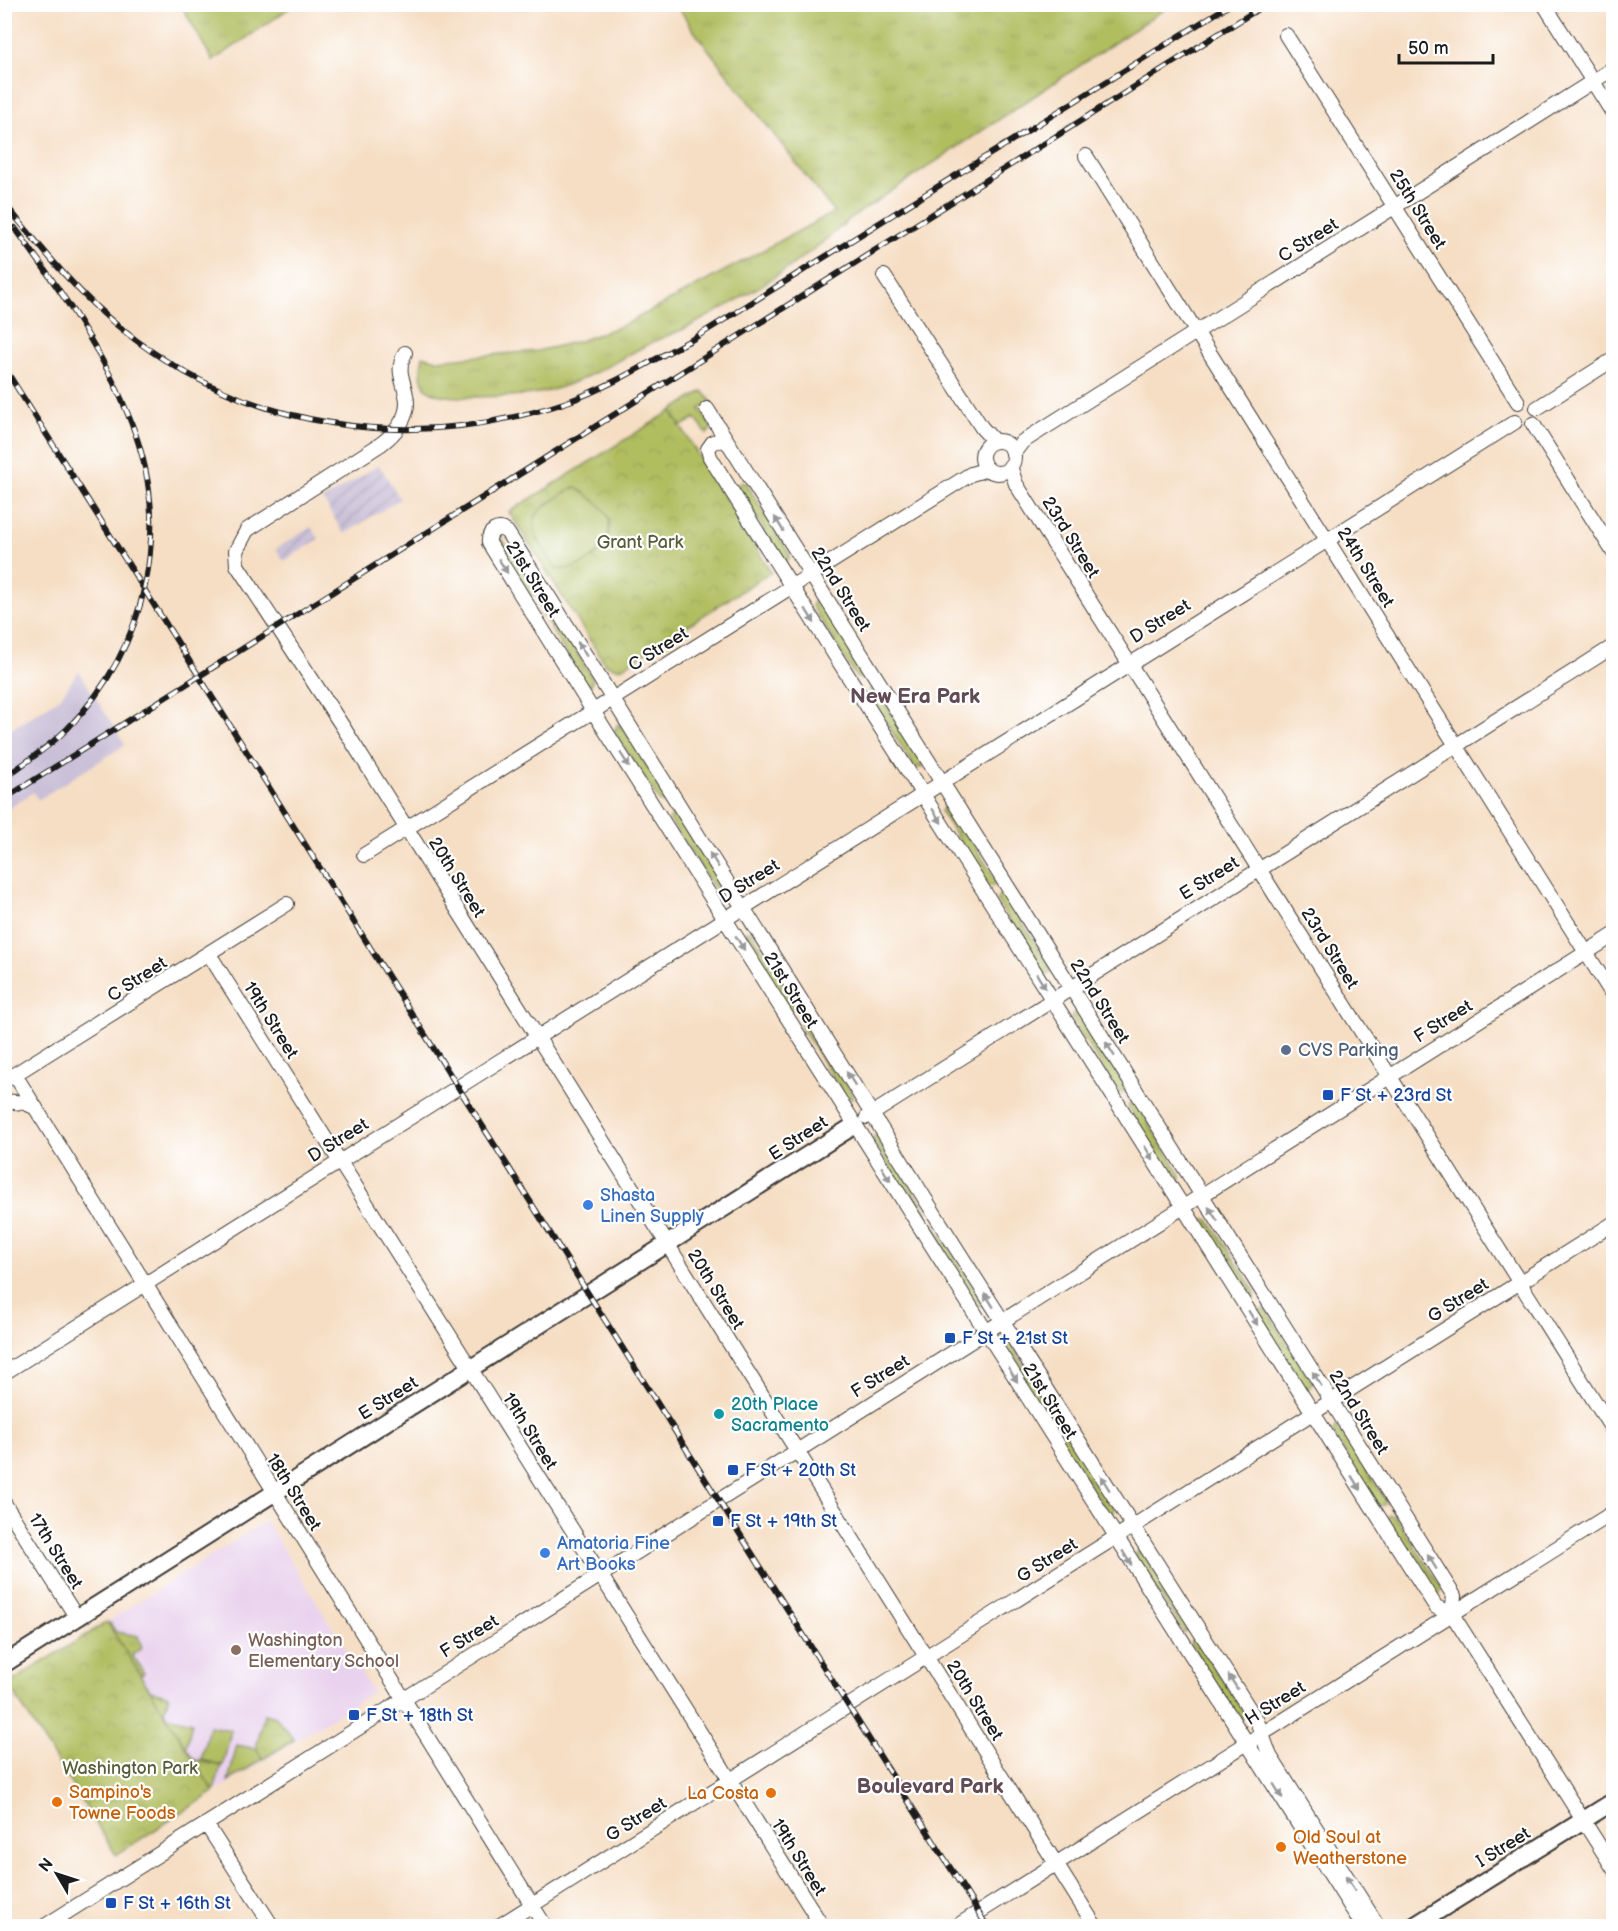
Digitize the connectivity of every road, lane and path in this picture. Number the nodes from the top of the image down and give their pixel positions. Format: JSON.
{"nodes":[{"id":1,"x":1544,"y":4,"type":"edge"},
{"id":2,"x":1286,"y":35,"type":"dead end"},
{"id":3,"x":1614,"y":68,"type":"edge"},
{"id":4,"x":1592,"y":81,"type":"junction"},
{"id":5,"x":1614,"y":115,"type":"edge"},
{"id":6,"x":1086,"y":156,"type":"dead end"},
{"id":7,"x":1395,"y":206,"type":"junction"},
{"id":8,"x":884,"y":276,"type":"dead end"},
{"id":9,"x":1197,"y":332,"type":"junction"},
{"id":10,"x":405,"y":353,"type":"dead end"},
{"id":11,"x":1614,"y":359,"type":"edge"},
{"id":12,"x":1518,"y":402,"type":"junction"},
{"id":13,"x":1537,"y":408,"type":"junction"},
{"id":14,"x":707,"y":409,"type":"dead end"},
{"id":15,"x":1515,"y":422,"type":"junction"},
{"id":16,"x":1533,"y":424,"type":"junction"},
{"id":17,"x":730,"y":445,"type":"junction"},
{"id":18,"x":997,"y":457,"type":"junction"},
{"id":19,"x":1327,"y":539,"type":"junction"},
{"id":20,"x":1614,"y":553,"type":"edge"},
{"id":21,"x":810,"y":574,"type":"junction"},
{"id":22,"x":791,"y":586,"type":"junction"},
{"id":23,"x":549,"y":597,"type":"junction"},
{"id":24,"x":530,"y":608,"type":"junction"},
{"id":25,"x":1614,"y":646,"type":"edge"},
{"id":26,"x":1129,"y":662,"type":"junction"},
{"id":27,"x":613,"y":698,"type":"junction"},
{"id":28,"x":593,"y":711,"type":"junction"},
{"id":29,"x":1456,"y":744,"type":"junction"},
{"id":30,"x":941,"y":781,"type":"junction"},
{"id":31,"x":922,"y":793,"type":"junction"},
{"id":32,"x":406,"y":829,"type":"junction"},
{"id":33,"x":364,"y":855,"type":"dead end"},
{"id":34,"x":1260,"y":869,"type":"junction"},
{"id":35,"x":287,"y":904,"type":"dead end"},
{"id":36,"x":743,"y":906,"type":"junction"},
{"id":37,"x":724,"y":918,"type":"junction"},
{"id":38,"x":1614,"y":935,"type":"edge"},
{"id":39,"x":1586,"y":953,"type":"junction"},
{"id":40,"x":209,"y":954,"type":"junction"},
{"id":41,"x":1072,"y":988,"type":"junction"},
{"id":42,"x":1614,"y":997,"type":"edge"},
{"id":43,"x":1053,"y":1000,"type":"junction"},
{"id":44,"x":535,"y":1037,"type":"junction"},
{"id":45,"x":1389,"y":1076,"type":"junction"},
{"id":46,"x":10,"y":1078,"type":"edge"},
{"id":47,"x":4,"y":1101,"type":"edge"},
{"id":48,"x":38,"y":1109,"type":"junction"},
{"id":49,"x":873,"y":1113,"type":"junction"},
{"id":50,"x":855,"y":1125,"type":"junction"},
{"id":51,"x":340,"y":1161,"type":"junction"},
{"id":52,"x":1201,"y":1195,"type":"junction"},
{"id":53,"x":1182,"y":1207,"type":"junction"},
{"id":54,"x":1614,"y":1223,"type":"edge"},
{"id":55,"x":668,"y":1244,"type":"junction"},
{"id":56,"x":1518,"y":1282,"type":"junction"},
{"id":57,"x":143,"y":1284,"type":"junction"},
{"id":58,"x":1003,"y":1321,"type":"junction"},
{"id":59,"x":986,"y":1331,"type":"junction"},
{"id":60,"x":471,"y":1369,"type":"junction"},
{"id":61,"x":4,"y":1373,"type":"edge"},
{"id":62,"x":1331,"y":1402,"type":"junction"},
{"id":63,"x":1312,"y":1414,"type":"junction"},
{"id":64,"x":1614,"y":1431,"type":"edge"},
{"id":65,"x":797,"y":1450,"type":"junction"},
{"id":66,"x":274,"y":1493,"type":"junction"},
{"id":67,"x":4,"y":1503,"type":"edge"},
{"id":68,"x":1614,"y":1512,"type":"edge"},
{"id":69,"x":1133,"y":1527,"type":"junction"},
{"id":70,"x":1115,"y":1539,"type":"junction"},
{"id":71,"x":599,"y":1575,"type":"junction"},
{"id":72,"x":1452,"y":1614,"type":"junction"},
{"id":73,"x":77,"y":1618,"type":"junction"},
{"id":74,"x":927,"y":1657,"type":"junction"},
{"id":75,"x":4,"y":1664,"type":"edge"},
{"id":76,"x":404,"y":1698,"type":"junction"},
{"id":77,"x":1261,"y":1733,"type":"junction"},
{"id":78,"x":1245,"y":1743,"type":"junction"},
{"id":79,"x":730,"y":1781,"type":"junction"},
{"id":80,"x":1614,"y":1801,"type":"edge"},
{"id":81,"x":1582,"y":1821,"type":"junction"},
{"id":82,"x":206,"y":1824,"type":"junction"},
{"id":83,"x":1056,"y":1864,"type":"junction"},
{"id":84,"x":1614,"y":1869,"type":"edge"},
{"id":85,"x":532,"y":1906,"type":"junction"},
{"id":86,"x":45,"y":1926,"type":"edge"},
{"id":87,"x":272,"y":1926,"type":"edge"},
{"id":88,"x":499,"y":1926,"type":"edge"},
{"id":89,"x":544,"y":1926,"type":"edge"},
{"id":90,"x":822,"y":1926,"type":"edge"},
{"id":91,"x":957,"y":1926,"type":"edge"},
{"id":92,"x":1095,"y":1926,"type":"edge"},
{"id":93,"x":1363,"y":1926,"type":"edge"},
{"id":94,"x":1378,"y":1926,"type":"edge"},
{"id":95,"x":1414,"y":1926,"type":"edge"}],
"edges":[{"from":1,"to":4,"type":"street"},
{"from":2,"to":7,"type":"street","name":"25th Street"},
{"from":3,"to":4,"type":"street","name":"C Street"},
{"from":4,"to":5,"type":"street"},
{"from":4,"to":7,"type":"street","name":"C Street"},
{"from":6,"to":9,"type":"street","name":"24th Street"},
{"from":7,"to":9,"type":"street","name":"C Street"},
{"from":7,"to":12,"type":"street","name":"25th Street"},
{"from":8,"to":18,"type":"street","name":"23rd Street"},
{"from":9,"to":18,"type":"street","name":"C Street"},
{"from":9,"to":19,"type":"street","name":"24th Street"},
{"from":10,"to":32,"type":"street","name":"20th Street"},
{"from":11,"to":13,"type":"street"},
{"from":12,"to":13,"type":"street"},
{"from":12,"to":15,"type":"street"},
{"from":13,"to":16,"type":"street"},
{"from":14,"to":17,"type":"street","name":"22nd Street"},
{"from":15,"to":16,"type":"street"},
{"from":15,"to":19,"type":"street","name":"D Street"},
{"from":16,"to":20,"type":"street"},
{"from":21,"to":17,"type":"street","name":"22nd Street","one_way":true},
{"from":17,"to":22,"type":"street","name":"22nd Street"},
{"from":18,"to":21,"type":"street","name":"C Street"},
{"from":18,"to":26,"type":"street","name":"23rd Street"},
{"from":19,"to":26,"type":"street","name":"D Street"},
{"from":19,"to":29,"type":"street","name":"24th Street"},
{"from":21,"to":22,"type":"street","name":"C Street"},
{"from":21,"to":30,"type":"street","name":"22nd Street"},
{"from":22,"to":27,"type":"street","name":"C Street"},
{"from":22,"to":31,"type":"street","name":"22nd Street","one_way":true},
{"from":23,"to":24,"type":"street"},
{"from":23,"to":24,"type":"street","name":"21st Street","one_way":true},
{"from":27,"to":23,"type":"street","name":"21st Street","one_way":true},
{"from":24,"to":28,"type":"street","name":"21st Street"},
{"from":25,"to":29,"type":"street","name":"E Street"},
{"from":26,"to":30,"type":"street","name":"D Street"},
{"from":26,"to":34,"type":"street","name":"23rd Street"},
{"from":27,"to":28,"type":"street","name":"C Street"},
{"from":36,"to":27,"type":"street","name":"21st Street","one_way":true},
{"from":28,"to":32,"type":"street","name":"C Street"},
{"from":28,"to":37,"type":"street","name":"21st Street","one_way":true},
{"from":29,"to":34,"type":"street","name":"E Street"},
{"from":29,"to":39,"type":"street","name":"24th Street"},
{"from":30,"to":31,"type":"street","name":"D Street"},
{"from":30,"to":41,"type":"street","name":"22nd Street"},
{"from":31,"to":36,"type":"street","name":"D Street"},
{"from":31,"to":43,"type":"street","name":"22nd Street","one_way":true},
{"from":32,"to":33,"type":"street","name":"C Street"},
{"from":32,"to":44,"type":"street","name":"20th Street"},
{"from":34,"to":41,"type":"street","name":"E Street"},
{"from":34,"to":45,"type":"street","name":"23rd Street"},
{"from":35,"to":40,"type":"street","name":"C Street"},
{"from":36,"to":37,"type":"street","name":"D Street"},
{"from":49,"to":36,"type":"street","name":"21st Street","one_way":true},
{"from":37,"to":44,"type":"street","name":"D Street"},
{"from":37,"to":50,"type":"street","name":"21st Street","one_way":true},
{"from":38,"to":39,"type":"street","name":"F Street"},
{"from":39,"to":42,"type":"street","name":"24th Street"},
{"from":39,"to":45,"type":"street","name":"F Street"},
{"from":40,"to":46,"type":"street","name":"C Street"},
{"from":40,"to":51,"type":"street","name":"19th Street"},
{"from":41,"to":43,"type":"street","name":"E Street"},
{"from":52,"to":41,"type":"street","name":"22nd Street","one_way":true},
{"from":43,"to":49,"type":"street","name":"E Street"},
{"from":43,"to":53,"type":"street","name":"22nd Street","one_way":true},
{"from":44,"to":51,"type":"street","name":"D Street"},
{"from":44,"to":55,"type":"street","name":"20th Street"},
{"from":45,"to":52,"type":"street","name":"F Street"},
{"from":45,"to":56,"type":"street","name":"23rd Street"},
{"from":46,"to":48,"type":"street","name":"18th Street"},
{"from":47,"to":48,"type":"street"},
{"from":48,"to":57,"type":"street","name":"18th Street"},
{"from":49,"to":50,"type":"street","name":"E Street"},
{"from":58,"to":49,"type":"street","name":"21st Street","one_way":true},
{"from":50,"to":55,"type":"street","name":"E Street"},
{"from":50,"to":59,"type":"street","name":"21st Street","one_way":true},
{"from":51,"to":57,"type":"street","name":"D Street"},
{"from":51,"to":60,"type":"street","name":"19th Street"},
{"from":52,"to":53,"type":"street","name":"F Street"},
{"from":62,"to":52,"type":"street","name":"22nd Street","one_way":true},
{"from":53,"to":58,"type":"street","name":"F Street"},
{"from":53,"to":63,"type":"street","name":"22nd Street","one_way":true},
{"from":54,"to":56,"type":"street","name":"G Street"},
{"from":55,"to":60,"type":"street","name":"E Street"},
{"from":55,"to":65,"type":"street","name":"20th Street"},
{"from":56,"to":62,"type":"street","name":"G Street"},
{"from":56,"to":64,"type":"street","name":"23rd Street"},
{"from":57,"to":61,"type":"street","name":"D Street"},
{"from":57,"to":66,"type":"street","name":"18th Street"},
{"from":58,"to":59,"type":"street","name":"F Street"},
{"from":69,"to":58,"type":"street","name":"21st Street","one_way":true},
{"from":59,"to":65,"type":"street","name":"F Street"},
{"from":59,"to":70,"type":"street","name":"21st Street","one_way":true},
{"from":60,"to":66,"type":"street","name":"E Street"},
{"from":60,"to":71,"type":"street","name":"19th Street"},
{"from":62,"to":63,"type":"street","name":"G Street"},
{"from":72,"to":62,"type":"street","name":"22nd Street","one_way":true},
{"from":63,"to":69,"type":"street","name":"G Street"},
{"from":63,"to":72,"type":"street","name":"22nd Street","one_way":true},
{"from":65,"to":71,"type":"street","name":"F Street"},
{"from":65,"to":74,"type":"street","name":"20th Street"},
{"from":66,"to":73,"type":"street","name":"E Street"},
{"from":66,"to":76,"type":"street","name":"18th Street"},
{"from":67,"to":73,"type":"street","name":"17th Street"},
{"from":68,"to":72,"type":"street","name":"H Street"},
{"from":69,"to":70,"type":"street","name":"G Street"},
{"from":77,"to":69,"type":"street","name":"21st Street","one_way":true},
{"from":70,"to":74,"type":"street","name":"G Street"},
{"from":70,"to":78,"type":"street","name":"21st Street","one_way":true},
{"from":71,"to":76,"type":"street","name":"F Street"},
{"from":71,"to":79,"type":"street","name":"19th Street"},
{"from":72,"to":77,"type":"street","name":"H Street"},
{"from":72,"to":81,"type":"street","name":"22nd Street"},
{"from":73,"to":75,"type":"street","name":"E Street"},
{"from":74,"to":79,"type":"street","name":"G Street"},
{"from":74,"to":83,"type":"street","name":"20th Street"},
{"from":76,"to":82,"type":"street","name":"F Street"},
{"from":76,"to":85,"type":"street","name":"18th Street"},
{"from":77,"to":78,"type":"street","name":"H Street"},
{"from":94,"to":77,"type":"street","name":"21st Street","one_way":true},
{"from":78,"to":83,"type":"street","name":"H Street"},
{"from":78,"to":93,"type":"street","name":"21st Street","one_way":true},
{"from":79,"to":85,"type":"street","name":"G Street"},
{"from":79,"to":90,"type":"street","name":"19th Street"},
{"from":80,"to":81,"type":"street","name":"I Street"},
{"from":81,"to":84,"type":"street","name":"22nd Street"},
{"from":81,"to":95,"type":"street","name":"I Street"},
{"from":82,"to":86,"type":"street","name":"F Street"},
{"from":82,"to":87,"type":"street"},
{"from":83,"to":91,"type":"street","name":"H Street"},
{"from":83,"to":92,"type":"street","name":"20th Street"},
{"from":85,"to":88,"type":"street","name":"G Street"},
{"from":85,"to":89,"type":"street","name":"18th Street"}]}
